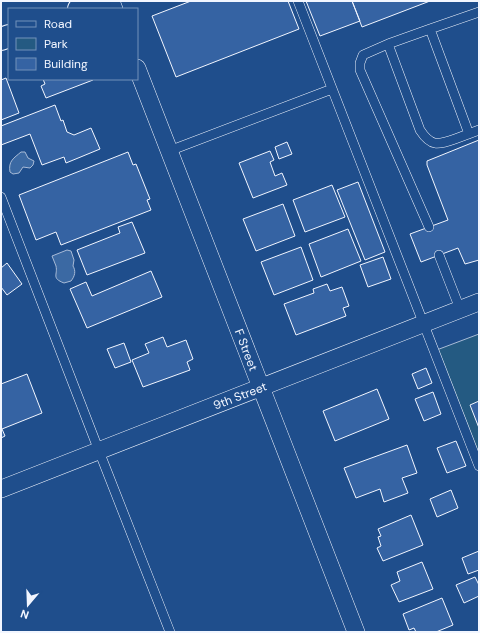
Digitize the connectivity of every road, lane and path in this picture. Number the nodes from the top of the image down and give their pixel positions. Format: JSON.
{"nodes":[{"id":1,"x":100,"y":1,"type":"edge"},
{"id":2,"x":298,"y":1,"type":"edge"},
{"id":3,"x":82,"y":8,"type":"edge"},
{"id":4,"x":479,"y":12,"type":"edge"},
{"id":5,"x":430,"y":29,"type":"junction"},
{"id":6,"x":388,"y":44,"type":"junction"},
{"id":7,"x":138,"y":71,"type":"edge"},
{"id":8,"x":332,"y":89,"type":"junction"},
{"id":9,"x":479,"y":130,"type":"edge"},
{"id":10,"x":469,"y":134,"type":"junction"},
{"id":11,"x":169,"y":151,"type":"junction"},
{"id":12,"x":1,"y":197,"type":"edge"},
{"id":13,"x":428,"y":227,"type":"dead end"},
{"id":14,"x":439,"y":255,"type":"dead end"},
{"id":15,"x":479,"y":302,"type":"edge"},
{"id":16,"x":460,"y":309,"type":"junction"},
{"id":17,"x":423,"y":324,"type":"junction"},
{"id":18,"x":261,"y":388,"type":"junction"},
{"id":19,"x":99,"y":451,"type":"junction"},
{"id":20,"x":479,"y":466,"type":"edge"},
{"id":21,"x":1,"y":489,"type":"edge"},
{"id":22,"x":170,"y":632,"type":"edge"},
{"id":23,"x":356,"y":632,"type":"edge"}],
"edges":[{"from":1,"to":3,"type":"street"},
{"from":2,"to":8,"type":"lane"},
{"from":4,"to":5,"type":"lane"},
{"from":5,"to":6,"type":"lane"},
{"from":5,"to":10,"type":"lane"},
{"from":6,"to":10,"type":"lane"},
{"from":6,"to":13,"type":"lane"},
{"from":7,"to":11,"type":"street","name":"F Street"},
{"from":8,"to":11,"type":"lane"},
{"from":8,"to":17,"type":"lane"},
{"from":9,"to":10,"type":"lane"},
{"from":11,"to":18,"type":"street","name":"F Street"},
{"from":12,"to":19,"type":"lane"},
{"from":14,"to":16,"type":"lane"},
{"from":15,"to":16,"type":"street","name":"9th Street"},
{"from":16,"to":17,"type":"street","name":"9th Street"},
{"from":17,"to":18,"type":"street","name":"9th Street"},
{"from":17,"to":20,"type":"lane"},
{"from":18,"to":19,"type":"street","name":"9th Street"},
{"from":18,"to":23,"type":"street","name":"F Street"},
{"from":19,"to":21,"type":"street","name":"9th Street"},
{"from":19,"to":22,"type":"lane"}]}
